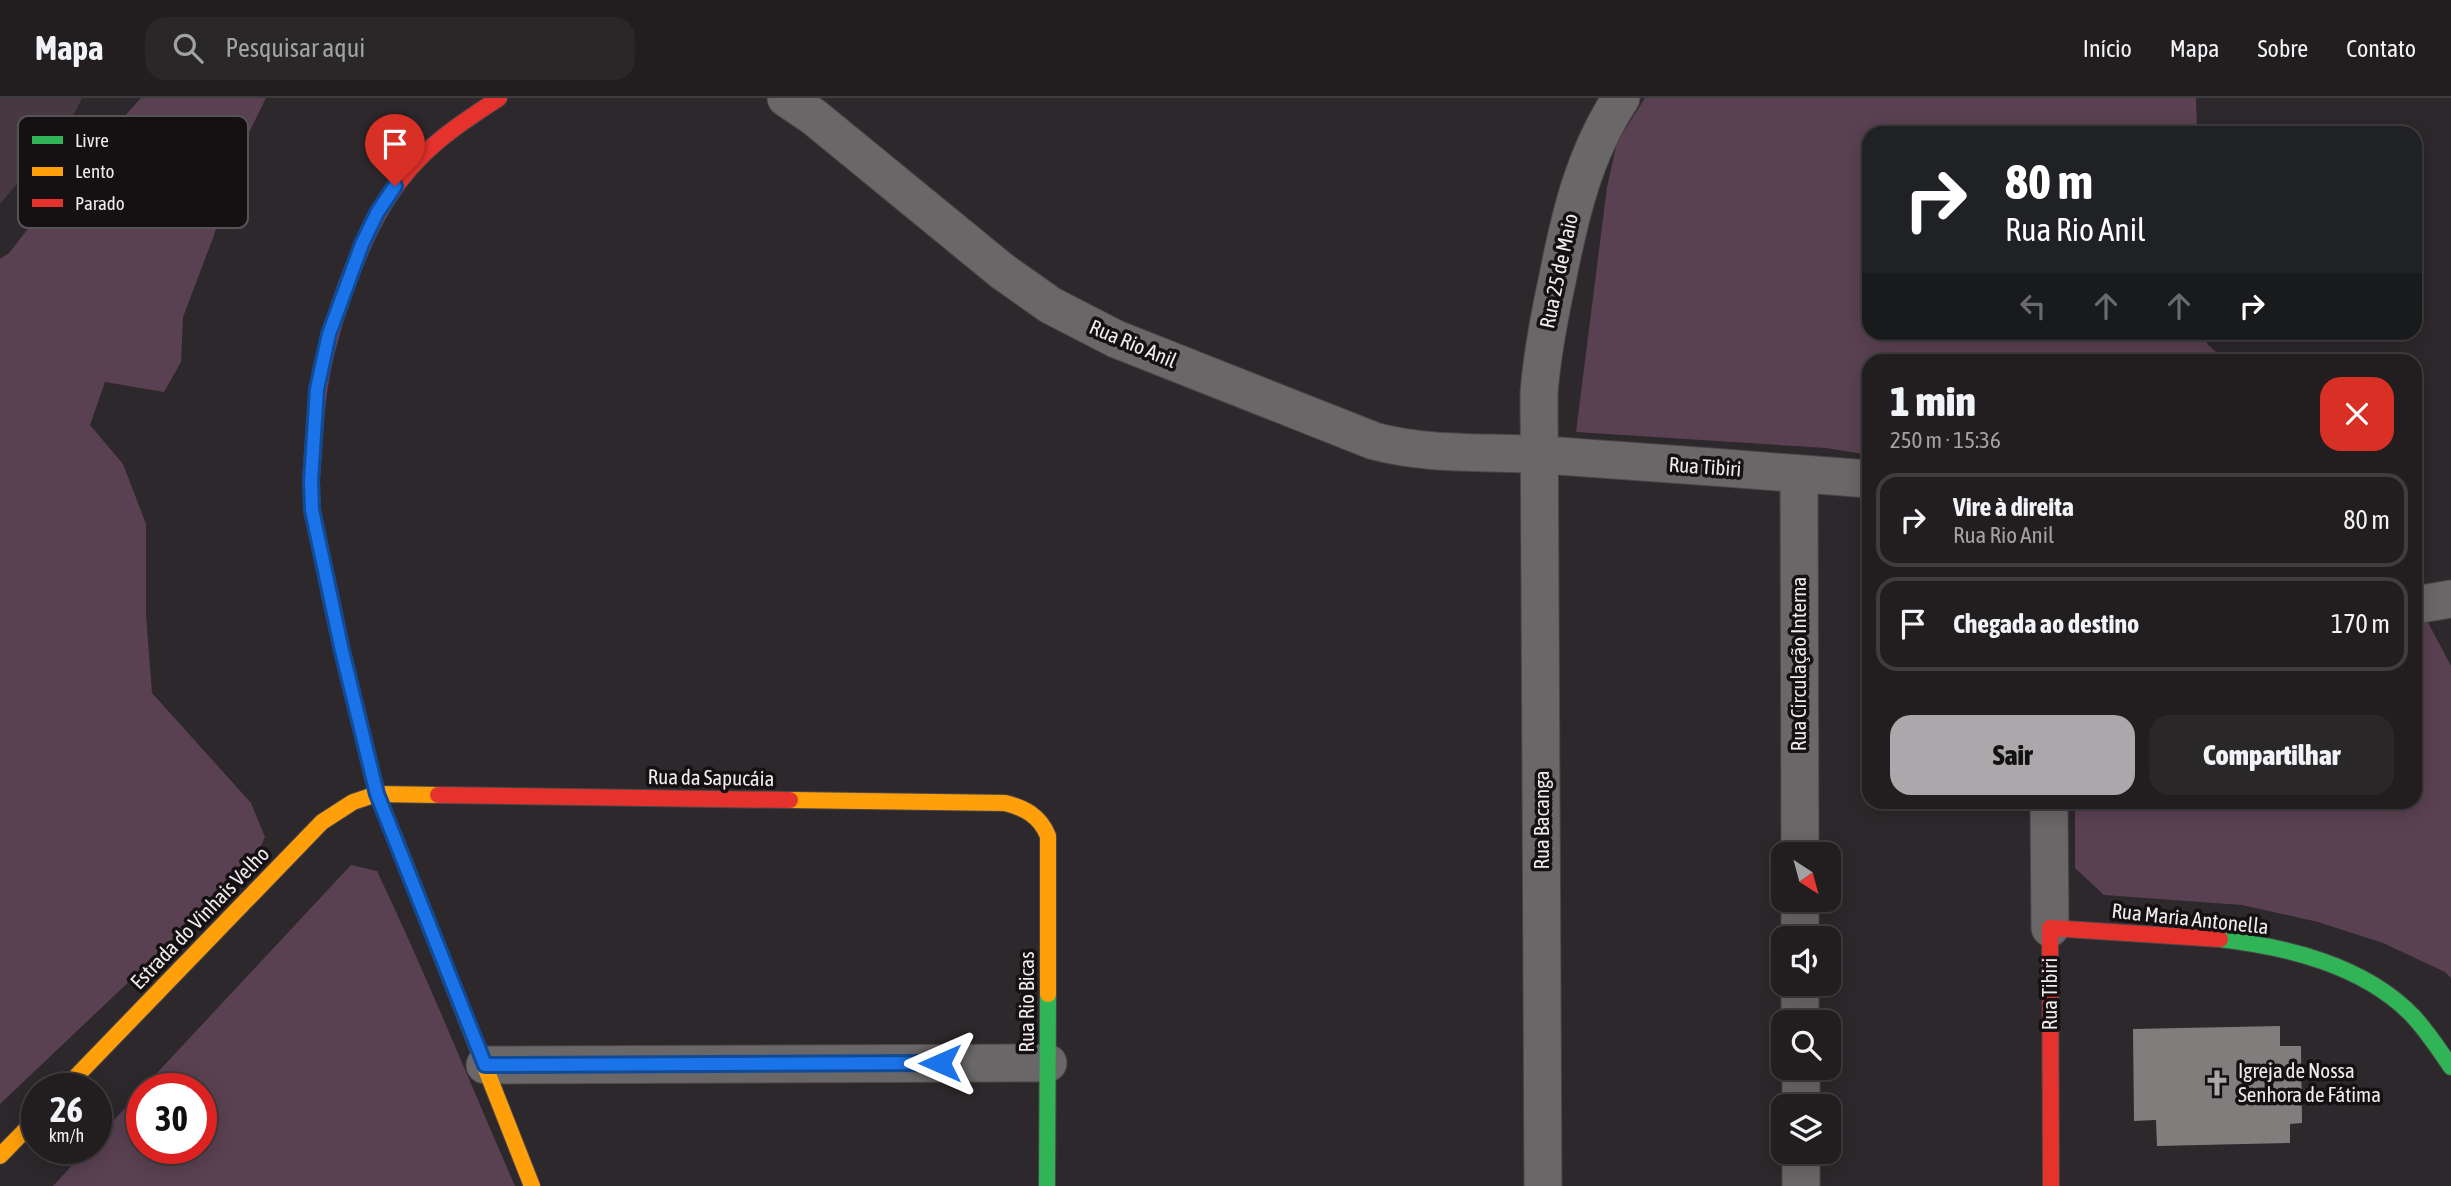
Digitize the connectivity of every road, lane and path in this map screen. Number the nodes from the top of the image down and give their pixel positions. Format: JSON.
{"nodes":[{"id":1,"x":499,"y":98,"type":"edge"},
{"id":2,"x":786,"y":98,"type":"edge"},
{"id":3,"x":1621,"y":98,"type":"edge"},
{"id":4,"x":1541,"y":455,"type":"junction"},
{"id":5,"x":1799,"y":474,"type":"junction"},
{"id":6,"x":1862,"y":478,"type":"edge"},
{"id":7,"x":2451,"y":600,"type":"edge"},
{"id":8,"x":2422,"y":603,"type":"edge"},
{"id":9,"x":377,"y":794,"type":"junction"},
{"id":10,"x":2049,"y":809,"type":"edge"},
{"id":11,"x":1040,"y":820,"type":"joint"},
{"id":12,"x":1800,"y":842,"type":"edge"},
{"id":13,"x":2050,"y":928,"type":"junction"},
{"id":14,"x":1048,"y":1063,"type":"junction"},
{"id":15,"x":485,"y":1065,"type":"junction"},
{"id":16,"x":2451,"y":1067,"type":"edge"},
{"id":17,"x":79,"y":1073,"type":"edge"},
{"id":18,"x":21,"y":1134,"type":"edge"},
{"id":19,"x":0,"y":1156,"type":"edge"},
{"id":20,"x":1801,"y":1164,"type":"edge"},
{"id":21,"x":533,"y":1186,"type":"edge"},
{"id":22,"x":1047,"y":1186,"type":"edge"},
{"id":23,"x":1543,"y":1186,"type":"edge"},
{"id":24,"x":1801,"y":1186,"type":"edge"},
{"id":25,"x":2051,"y":1186,"type":"edge"}],
"edges":[{"from":1,"to":9,"type":"street"},
{"from":2,"to":4,"type":"street","name":"Rua Rio Anil"},
{"from":3,"to":4,"type":"street","name":"Rua 25 de Maio"},
{"from":4,"to":5,"type":"street","name":"Rua Tibiri"},
{"from":4,"to":23,"type":"street","name":"Rua Bacanga"},
{"from":5,"to":6,"type":"street","name":"Rua Tibiri"},
{"from":5,"to":12,"type":"street","name":"Rua Circulação Interna"},
{"from":7,"to":8,"type":"street"},
{"from":9,"to":11,"type":"street","name":"Rua da Sapucáia"},
{"from":9,"to":15,"type":"street"},
{"from":9,"to":17,"type":"street","name":"Estrada do Vinhais Velho"},
{"from":10,"to":13,"type":"street","name":"Rua Tibiri"},
{"from":11,"to":14,"type":"street","name":"Rua Rio Bicas"},
{"from":13,"to":16,"type":"street","name":"Rua Maria Antonella"},
{"from":13,"to":25,"type":"street","name":"Rua Tibiri"},
{"from":14,"to":15,"type":"street"},
{"from":14,"to":22,"type":"street","name":"Rua Rio Bicas"},
{"from":15,"to":21,"type":"street"},
{"from":18,"to":19,"type":"street"},
{"from":20,"to":24,"type":"street"}]}
